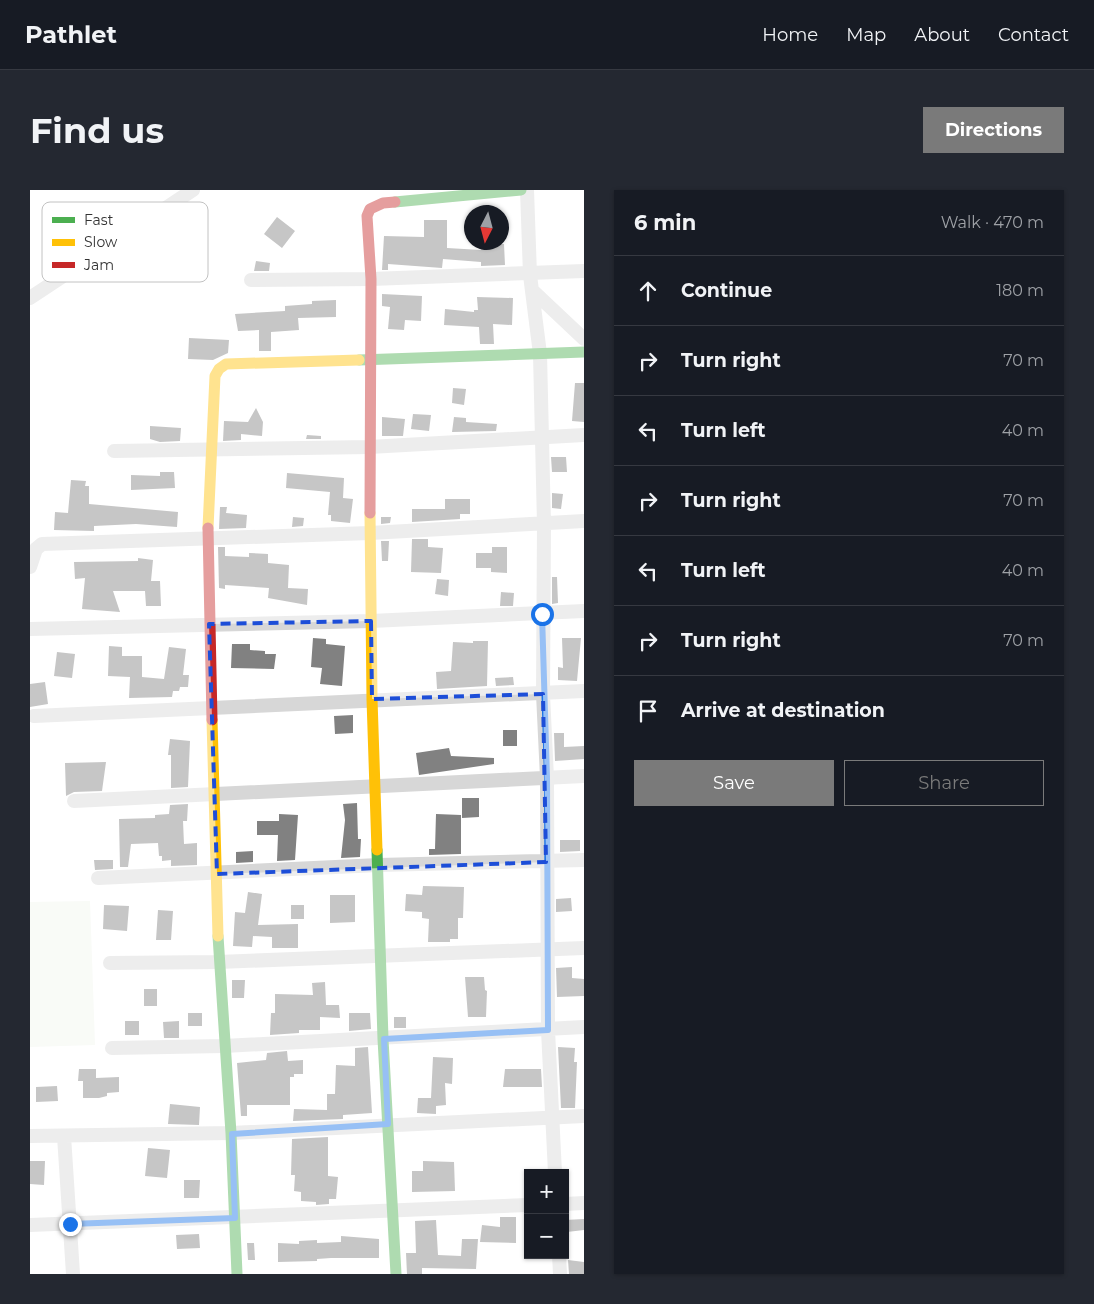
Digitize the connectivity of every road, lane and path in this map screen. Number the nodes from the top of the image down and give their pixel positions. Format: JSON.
{"nodes":[{"id":1,"x":193,"y":190,"type":"edge"},
{"id":2,"x":521,"y":190,"type":"edge"},
{"id":3,"x":527,"y":190,"type":"edge"},
{"id":4,"x":175,"y":202,"type":"edge"},
{"id":5,"x":584,"y":271,"type":"edge"},
{"id":6,"x":530,"y":275,"type":"junction"},
{"id":7,"x":371,"y":279,"type":"junction"},
{"id":8,"x":251,"y":280,"type":"dead end"},
{"id":9,"x":54,"y":282,"type":"edge"},
{"id":10,"x":532,"y":290,"type":"junction"},
{"id":11,"x":30,"y":298,"type":"edge"},
{"id":12,"x":584,"y":339,"type":"edge"},
{"id":13,"x":584,"y":352,"type":"edge"},
{"id":14,"x":540,"y":354,"type":"junction"},
{"id":15,"x":369,"y":360,"type":"junction"},
{"id":16,"x":584,"y":435,"type":"edge"},
{"id":17,"x":540,"y":437,"type":"junction"},
{"id":18,"x":370,"y":447,"type":"junction"},
{"id":19,"x":210,"y":450,"type":"junction"},
{"id":20,"x":114,"y":451,"type":"dead end"},
{"id":21,"x":584,"y":521,"type":"edge"},
{"id":22,"x":544,"y":524,"type":"junction"},
{"id":23,"x":370,"y":533,"type":"junction"},
{"id":24,"x":208,"y":538,"type":"junction"},
{"id":25,"x":30,"y":568,"type":"edge"},
{"id":26,"x":584,"y":612,"type":"edge"},
{"id":27,"x":542,"y":614,"type":"junction"},
{"id":28,"x":371,"y":621,"type":"junction"},
{"id":29,"x":209,"y":624,"type":"junction"},
{"id":30,"x":30,"y":628,"type":"edge"},
{"id":31,"x":584,"y":691,"type":"edge"},
{"id":32,"x":543,"y":694,"type":"junction"},
{"id":33,"x":372,"y":699,"type":"junction"},
{"id":34,"x":213,"y":708,"type":"junction"},
{"id":35,"x":34,"y":716,"type":"dead end"},
{"id":36,"x":584,"y":776,"type":"edge"},
{"id":37,"x":547,"y":778,"type":"junction"},
{"id":38,"x":376,"y":786,"type":"junction"},
{"id":39,"x":214,"y":794,"type":"junction"},
{"id":40,"x":74,"y":801,"type":"dead end"},
{"id":41,"x":584,"y":860,"type":"edge"},
{"id":42,"x":546,"y":862,"type":"junction"},
{"id":43,"x":379,"y":865,"type":"junction"},
{"id":44,"x":218,"y":874,"type":"junction"},
{"id":45,"x":98,"y":878,"type":"dead end"},
{"id":46,"x":584,"y":948,"type":"edge"},
{"id":47,"x":547,"y":949,"type":"junction"},
{"id":48,"x":382,"y":954,"type":"junction"},
{"id":49,"x":218,"y":962,"type":"junction"},
{"id":50,"x":110,"y":963,"type":"dead end"},
{"id":51,"x":584,"y":1027,"type":"edge"},
{"id":52,"x":548,"y":1030,"type":"junction"},
{"id":53,"x":384,"y":1039,"type":"junction"},
{"id":54,"x":224,"y":1046,"type":"junction"},
{"id":55,"x":112,"y":1048,"type":"dead end"},
{"id":56,"x":584,"y":1116,"type":"edge"},
{"id":57,"x":554,"y":1118,"type":"junction"},
{"id":58,"x":388,"y":1124,"type":"junction"},
{"id":59,"x":232,"y":1134,"type":"junction"},
{"id":60,"x":30,"y":1136,"type":"edge"},
{"id":61,"x":64,"y":1136,"type":"junction"},
{"id":62,"x":555,"y":1169,"type":"edge"},
{"id":63,"x":584,"y":1203,"type":"edge"},
{"id":64,"x":569,"y":1204,"type":"edge"},
{"id":65,"x":524,"y":1205,"type":"edge"},
{"id":66,"x":392,"y":1210,"type":"junction"},
{"id":67,"x":235,"y":1218,"type":"junction"},
{"id":68,"x":70,"y":1224,"type":"junction"},
{"id":69,"x":30,"y":1225,"type":"edge"},
{"id":70,"x":559,"y":1259,"type":"edge"},
{"id":71,"x":73,"y":1274,"type":"edge"},
{"id":72,"x":237,"y":1274,"type":"edge"},
{"id":73,"x":396,"y":1274,"type":"edge"},
{"id":74,"x":560,"y":1274,"type":"edge"}],
"edges":[{"from":1,"to":4,"type":"street"},
{"from":2,"to":7,"type":"street"},
{"from":3,"to":6,"type":"street"},
{"from":5,"to":6,"type":"street"},
{"from":6,"to":7,"type":"street"},
{"from":6,"to":10,"type":"street"},
{"from":7,"to":8,"type":"street"},
{"from":7,"to":15,"type":"street"},
{"from":9,"to":11,"type":"street"},
{"from":10,"to":12,"type":"street"},
{"from":10,"to":14,"type":"street"},
{"from":13,"to":14,"type":"street"},
{"from":14,"to":15,"type":"street"},
{"from":14,"to":17,"type":"street"},
{"from":15,"to":18,"type":"street"},
{"from":15,"to":19,"type":"street"},
{"from":16,"to":17,"type":"street"},
{"from":17,"to":18,"type":"street"},
{"from":17,"to":22,"type":"street"},
{"from":18,"to":19,"type":"street"},
{"from":18,"to":23,"type":"street"},
{"from":19,"to":20,"type":"street"},
{"from":19,"to":24,"type":"street"},
{"from":21,"to":22,"type":"street"},
{"from":22,"to":23,"type":"street"},
{"from":22,"to":27,"type":"street"},
{"from":23,"to":24,"type":"street"},
{"from":23,"to":28,"type":"street"},
{"from":24,"to":25,"type":"street"},
{"from":24,"to":29,"type":"street"},
{"from":26,"to":27,"type":"street"},
{"from":27,"to":28,"type":"street"},
{"from":27,"to":32,"type":"street"},
{"from":28,"to":29,"type":"street"},
{"from":28,"to":33,"type":"street"},
{"from":29,"to":30,"type":"street"},
{"from":29,"to":34,"type":"street"},
{"from":31,"to":32,"type":"street"},
{"from":32,"to":33,"type":"street"},
{"from":32,"to":37,"type":"street"},
{"from":33,"to":34,"type":"street"},
{"from":33,"to":38,"type":"street"},
{"from":34,"to":35,"type":"street"},
{"from":34,"to":39,"type":"street"},
{"from":36,"to":37,"type":"street"},
{"from":37,"to":38,"type":"street"},
{"from":37,"to":42,"type":"street"},
{"from":38,"to":39,"type":"street"},
{"from":38,"to":43,"type":"street"},
{"from":39,"to":40,"type":"street"},
{"from":39,"to":44,"type":"street"},
{"from":41,"to":42,"type":"street"},
{"from":42,"to":43,"type":"street"},
{"from":42,"to":47,"type":"street"},
{"from":43,"to":44,"type":"street"},
{"from":43,"to":48,"type":"street"},
{"from":44,"to":45,"type":"street"},
{"from":44,"to":49,"type":"street"},
{"from":46,"to":47,"type":"street"},
{"from":47,"to":48,"type":"street"},
{"from":47,"to":52,"type":"street"},
{"from":48,"to":49,"type":"street"},
{"from":48,"to":53,"type":"street"},
{"from":49,"to":50,"type":"street"},
{"from":49,"to":54,"type":"street"},
{"from":51,"to":52,"type":"street"},
{"from":52,"to":53,"type":"street"},
{"from":52,"to":57,"type":"street"},
{"from":53,"to":54,"type":"street"},
{"from":53,"to":58,"type":"street"},
{"from":54,"to":55,"type":"street"},
{"from":54,"to":59,"type":"street"},
{"from":56,"to":57,"type":"street"},
{"from":57,"to":58,"type":"street"},
{"from":57,"to":62,"type":"street"},
{"from":58,"to":59,"type":"street"},
{"from":58,"to":66,"type":"street"},
{"from":59,"to":61,"type":"street"},
{"from":59,"to":67,"type":"street"},
{"from":60,"to":61,"type":"street"},
{"from":61,"to":68,"type":"street"},
{"from":63,"to":64,"type":"street"},
{"from":65,"to":66,"type":"street"},
{"from":66,"to":67,"type":"street"},
{"from":66,"to":73,"type":"street"},
{"from":67,"to":68,"type":"street"},
{"from":67,"to":72,"type":"street"},
{"from":68,"to":69,"type":"street"},
{"from":68,"to":71,"type":"street"},
{"from":70,"to":74,"type":"street"}]}
